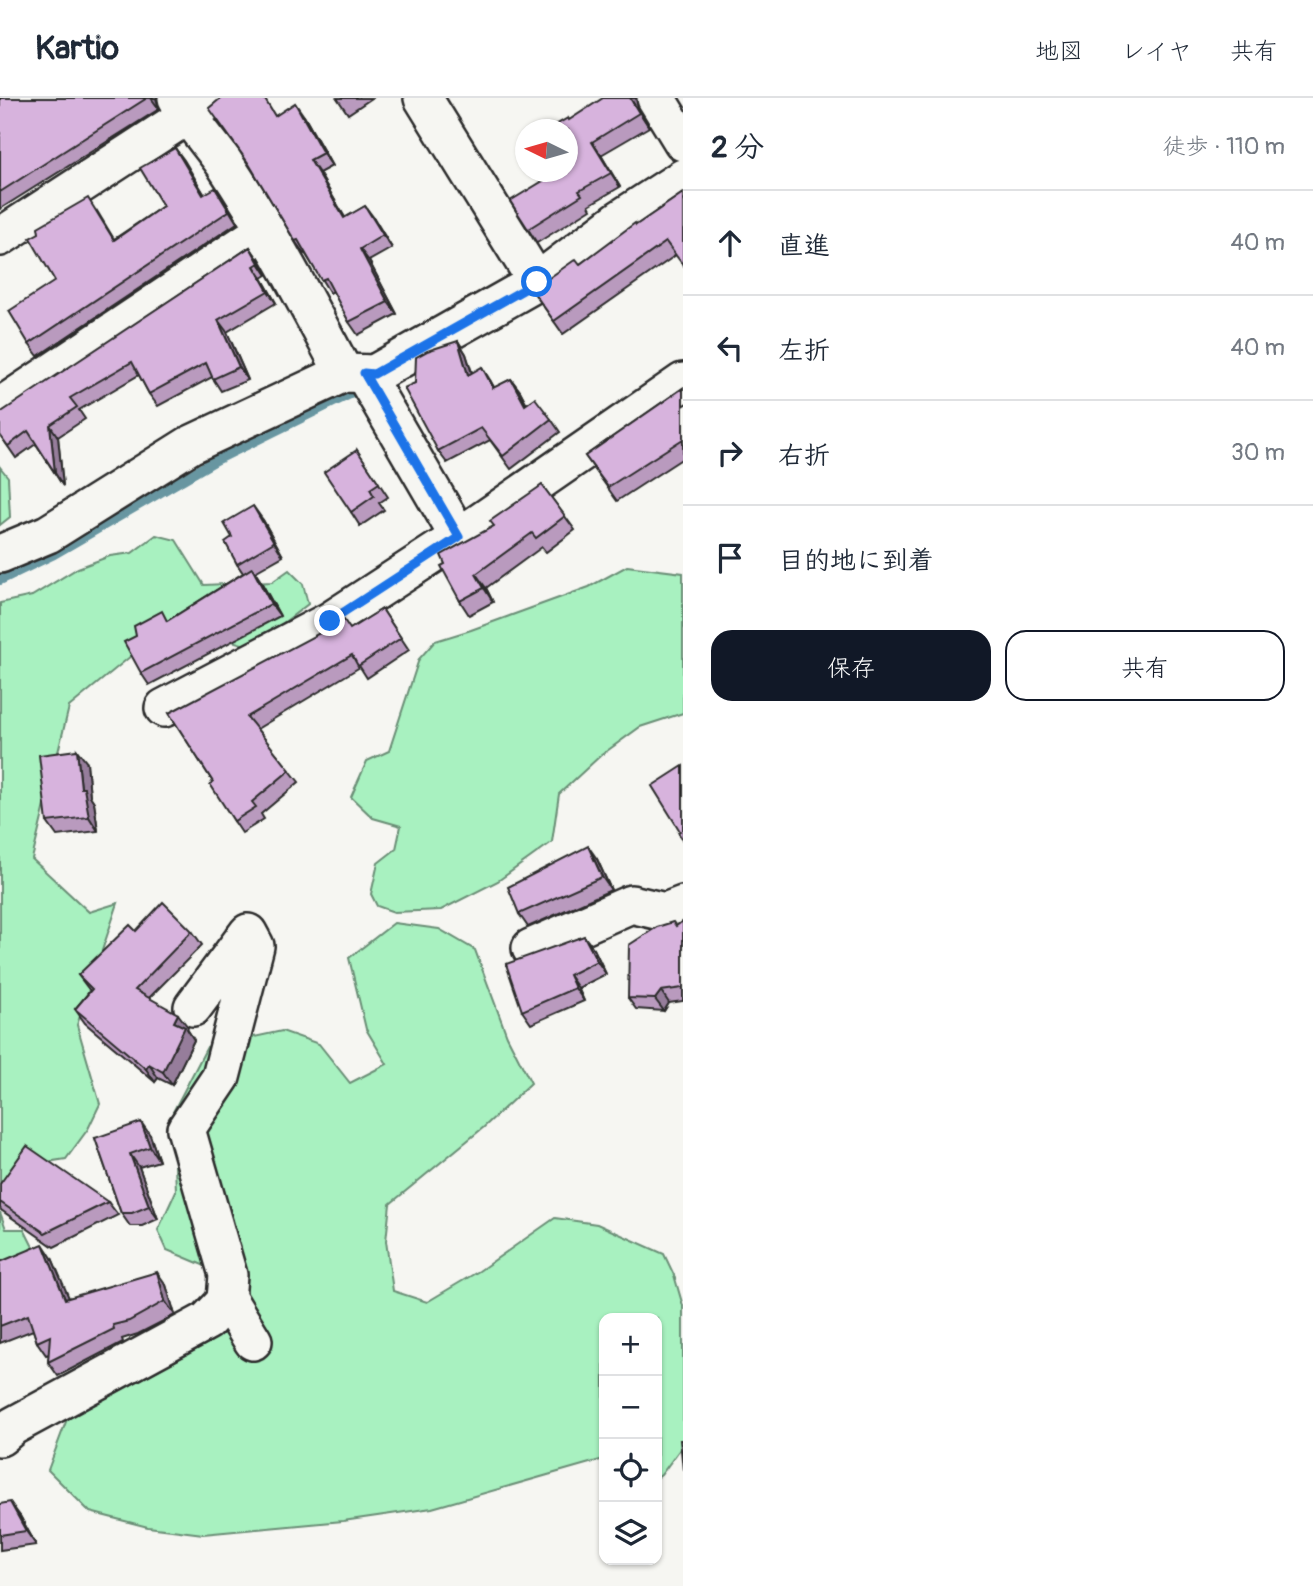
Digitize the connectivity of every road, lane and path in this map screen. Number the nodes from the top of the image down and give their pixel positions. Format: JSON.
{"nodes":[{"id":1,"x":423,"y":98,"type":"edge"},
{"id":2,"x":656,"y":98,"type":"edge"},
{"id":3,"x":192,"y":104,"type":"edge"},
{"id":4,"x":683,"y":142,"type":"edge"},
{"id":5,"x":683,"y":178,"type":"edge"},
{"id":6,"x":265,"y":230,"type":"junction"},
{"id":7,"x":0,"y":237,"type":"edge"},
{"id":8,"x":537,"y":282,"type":"junction"},
{"id":9,"x":354,"y":373,"type":"junction"},
{"id":10,"x":683,"y":382,"type":"edge"},
{"id":11,"x":0,"y":407,"type":"edge"},
{"id":12,"x":459,"y":537,"type":"junction"},
{"id":13,"x":0,"y":554,"type":"edge"},
{"id":14,"x":164,"y":708,"type":"dead end"},
{"id":15,"x":683,"y":905,"type":"edge"},
{"id":16,"x":531,"y":948,"type":"dead end"},
{"id":17,"x":193,"y":1007,"type":"dead end"},
{"id":18,"x":226,"y":1297,"type":"junction"},
{"id":19,"x":253,"y":1342,"type":"dead end"},
{"id":20,"x":0,"y":1437,"type":"edge"}],
"edges":[{"from":1,"to":8,"type":"street"},
{"from":2,"to":4,"type":"street"},
{"from":3,"to":6,"type":"street"},
{"from":3,"to":7,"type":"street"},
{"from":5,"to":8,"type":"street"},
{"from":6,"to":9,"type":"street"},
{"from":6,"to":11,"type":"street"},
{"from":8,"to":9,"type":"street"},
{"from":9,"to":12,"type":"street"},
{"from":9,"to":13,"type":"street"},
{"from":10,"to":12,"type":"street"},
{"from":12,"to":14,"type":"street"},
{"from":15,"to":16,"type":"street"},
{"from":17,"to":18,"type":"street"},
{"from":18,"to":19,"type":"street"},
{"from":18,"to":20,"type":"street"}]}
